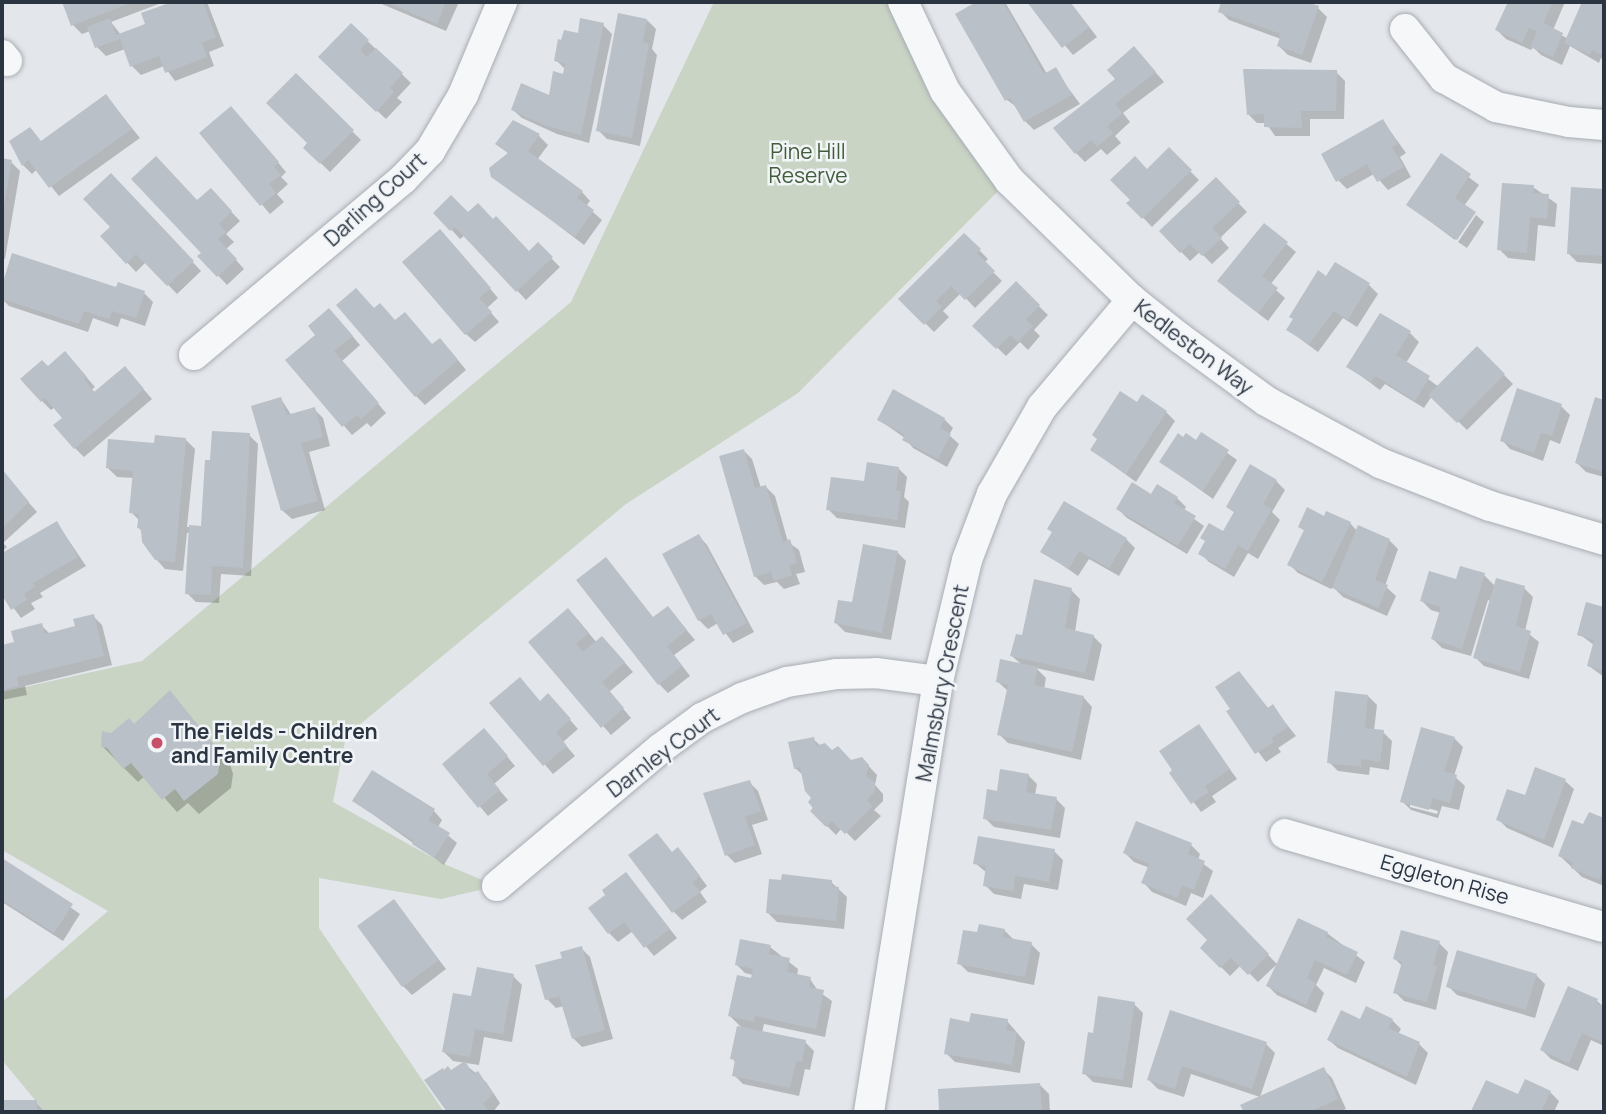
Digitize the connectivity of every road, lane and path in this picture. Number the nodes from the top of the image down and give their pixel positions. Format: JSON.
{"nodes":[{"id":1,"x":502,"y":2,"type":"edge"},
{"id":2,"x":903,"y":2,"type":"edge"},
{"id":3,"x":1405,"y":29,"type":"dead end"},
{"id":4,"x":1604,"y":125,"type":"edge"},
{"id":5,"x":1132,"y":300,"type":"junction"},
{"id":6,"x":194,"y":355,"type":"dead end"},
{"id":7,"x":1604,"y":540,"type":"edge"},
{"id":8,"x":938,"y":681,"type":"junction"},
{"id":9,"x":1285,"y":834,"type":"dead end"},
{"id":10,"x":497,"y":886,"type":"dead end"},
{"id":11,"x":1604,"y":927,"type":"edge"},
{"id":12,"x":869,"y":1112,"type":"edge"}],
"edges":[{"from":1,"to":6,"type":"street","name":"Darling Court"},
{"from":2,"to":5,"type":"street","name":"Kedleston Way"},
{"from":3,"to":4,"type":"street"},
{"from":5,"to":7,"type":"street","name":"Kedleston Way"},
{"from":5,"to":8,"type":"street","name":"Malmsbury Crescent"},
{"from":8,"to":10,"type":"street","name":"Darnley Court"},
{"from":8,"to":12,"type":"street","name":"Malmsbury Crescent"},
{"from":9,"to":11,"type":"street","name":"Eggleton Rise"}]}
